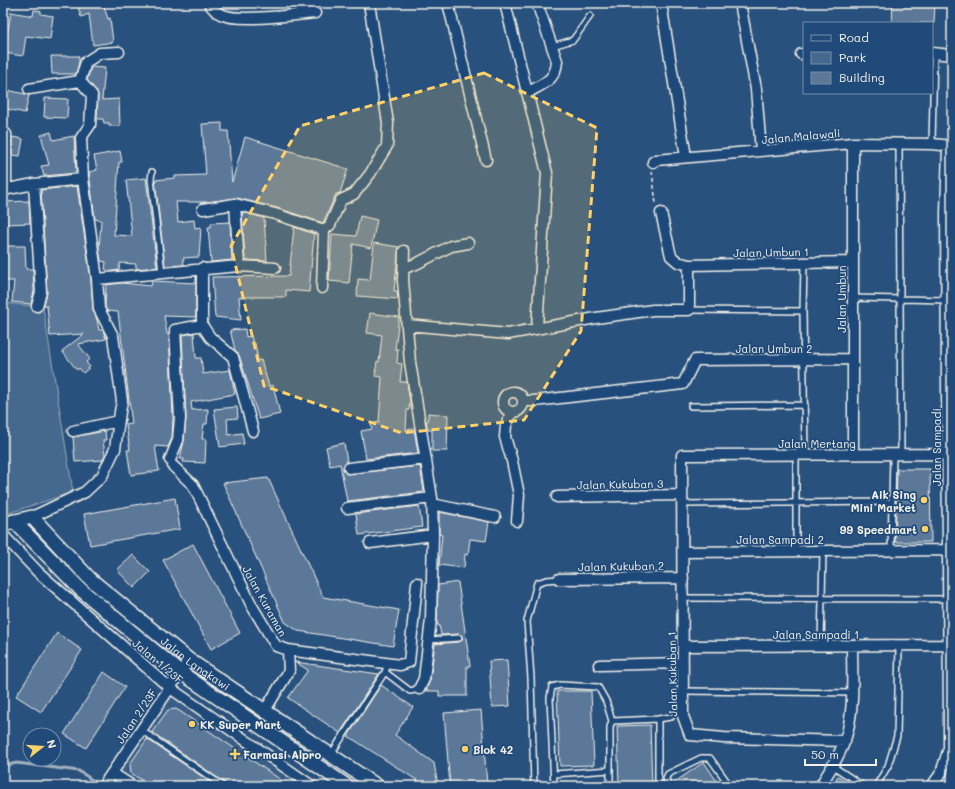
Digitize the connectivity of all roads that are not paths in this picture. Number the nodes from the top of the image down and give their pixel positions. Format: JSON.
{"nodes":[{"id":1,"x":209,"y":3,"type":"edge"},
{"id":2,"x":369,"y":3,"type":"edge"},
{"id":3,"x":448,"y":3,"type":"edge"},
{"id":4,"x":505,"y":3,"type":"edge"},
{"id":5,"x":538,"y":3,"type":"edge"},
{"id":6,"x":661,"y":3,"type":"edge"},
{"id":7,"x":740,"y":3,"type":"edge"},
{"id":8,"x":315,"y":13,"type":"dead end"},
{"id":9,"x":590,"y":16,"type":"dead end"},
{"id":10,"x":552,"y":46,"type":"junction"},
{"id":11,"x":119,"y":52,"type":"dead end"},
{"id":12,"x":933,"y":53,"type":"edge"},
{"id":13,"x":952,"y":55,"type":"edge"},
{"id":14,"x":80,"y":81,"type":"junction"},
{"id":15,"x":29,"y":89,"type":"dead end"},
{"id":16,"x":527,"y":93,"type":"junction"},
{"id":17,"x":933,"y":94,"type":"edge"},
{"id":18,"x":6,"y":134,"type":"dead end"},
{"id":19,"x":853,"y":143,"type":"junction"},
{"id":20,"x":899,"y":144,"type":"junction"},
{"id":21,"x":932,"y":144,"type":"junction"},
{"id":22,"x":950,"y":146,"type":"edge"},
{"id":23,"x":761,"y":151,"type":"junction"},
{"id":24,"x":686,"y":157,"type":"junction"},
{"id":25,"x":486,"y":160,"type":"dead end"},
{"id":26,"x":653,"y":162,"type":"road end"},
{"id":27,"x":152,"y":172,"type":"dead end"},
{"id":28,"x":83,"y":179,"type":"junction"},
{"id":29,"x":34,"y":184,"type":"junction"},
{"id":30,"x":4,"y":189,"type":"edge"},
{"id":31,"x":235,"y":204,"type":"junction"},
{"id":32,"x":203,"y":209,"type":"dead end"},
{"id":33,"x":660,"y":213,"type":"road end"},
{"id":34,"x":949,"y":214,"type":"edge"},
{"id":35,"x":324,"y":230,"type":"junction"},
{"id":36,"x":468,"y":243,"type":"dead end"},
{"id":37,"x":404,"y":251,"type":"dead end"},
{"id":38,"x":949,"y":259,"type":"edge"},
{"id":39,"x":853,"y":262,"type":"junction"},
{"id":40,"x":804,"y":263,"type":"junction"},
{"id":41,"x":239,"y":266,"type":"junction"},
{"id":42,"x":689,"y":266,"type":"junction"},
{"id":43,"x":202,"y":268,"type":"junction"},
{"id":44,"x":275,"y":268,"type":"dead end"},
{"id":45,"x":404,"y":268,"type":"junction"},
{"id":46,"x":162,"y":272,"type":"junction"},
{"id":47,"x":949,"y":275,"type":"edge"},
{"id":48,"x":97,"y":279,"type":"junction"},
{"id":49,"x":322,"y":288,"type":"dead end"},
{"id":50,"x":853,"y":298,"type":"junction"},
{"id":51,"x":900,"y":299,"type":"junction"},
{"id":52,"x":947,"y":300,"type":"junction"},
{"id":53,"x":37,"y":306,"type":"dead end"},
{"id":54,"x":689,"y":310,"type":"junction"},
{"id":55,"x":803,"y":311,"type":"junction"},
{"id":56,"x":949,"y":319,"type":"edge"},
{"id":57,"x":202,"y":325,"type":"junction"},
{"id":58,"x":406,"y":325,"type":"junction"},
{"id":59,"x":537,"y":328,"type":"junction"},
{"id":60,"x":853,"y":359,"type":"junction"},
{"id":61,"x":805,"y":360,"type":"junction"},
{"id":62,"x":524,"y":401,"type":"junction"},
{"id":63,"x":805,"y":405,"type":"junction"},
{"id":64,"x":691,"y":406,"type":"dead end"},
{"id":65,"x":950,"y":407,"type":"edge"},
{"id":66,"x":512,"y":413,"type":"junction"},
{"id":67,"x":118,"y":421,"type":"junction"},
{"id":68,"x":73,"y":431,"type":"dead end"},
{"id":69,"x":253,"y":431,"type":"dead end"},
{"id":70,"x":853,"y":454,"type":"junction"},
{"id":71,"x":897,"y":454,"type":"junction"},
{"id":72,"x":950,"y":454,"type":"edge"},
{"id":73,"x":801,"y":455,"type":"junction"},
{"id":74,"x":682,"y":456,"type":"joint"},
{"id":75,"x":426,"y":459,"type":"junction"},
{"id":76,"x":349,"y":468,"type":"dead end"},
{"id":77,"x":557,"y":497,"type":"dead end"},
{"id":78,"x":682,"y":499,"type":"junction"},
{"id":79,"x":432,"y":501,"type":"junction"},
{"id":80,"x":796,"y":502,"type":"junction"},
{"id":81,"x":892,"y":502,"type":"junction"},
{"id":82,"x":347,"y":508,"type":"dead end"},
{"id":83,"x":495,"y":517,"type":"dead end"},
{"id":84,"x":32,"y":518,"type":"junction"},
{"id":85,"x":517,"y":521,"type":"dead end"},
{"id":86,"x":8,"y":522,"type":"edge"},
{"id":87,"x":3,"y":535,"type":"edge"},
{"id":88,"x":433,"y":535,"type":"junction"},
{"id":89,"x":370,"y":543,"type":"dead end"},
{"id":90,"x":948,"y":550,"type":"junction"},
{"id":91,"x":796,"y":551,"type":"junction"},
{"id":92,"x":823,"y":551,"type":"junction"},
{"id":93,"x":891,"y":551,"type":"junction"},
{"id":94,"x":683,"y":552,"type":"junction"},
{"id":95,"x":950,"y":575,"type":"edge"},
{"id":96,"x":683,"y":578,"type":"junction"},
{"id":97,"x":559,"y":579,"type":"joint"},
{"id":98,"x":417,"y":583,"type":"dead end"},
{"id":99,"x":683,"y":598,"type":"junction"},
{"id":100,"x":822,"y":598,"type":"junction"},
{"id":101,"x":949,"y":599,"type":"junction"},
{"id":102,"x":414,"y":618,"type":"junction"},
{"id":103,"x":431,"y":619,"type":"junction"},
{"id":104,"x":459,"y":638,"type":"dead end"},
{"id":105,"x":429,"y":640,"type":"junction"},
{"id":106,"x":821,"y":645,"type":"junction"},
{"id":107,"x":852,"y":645,"type":"junction"},
{"id":108,"x":949,"y":645,"type":"junction"},
{"id":109,"x":683,"y":646,"type":"junction"},
{"id":110,"x":900,"y":646,"type":"junction"},
{"id":111,"x":288,"y":650,"type":"junction"},
{"id":112,"x":189,"y":660,"type":"junction"},
{"id":113,"x":683,"y":663,"type":"junction"},
{"id":114,"x":599,"y":665,"type":"dead end"},
{"id":115,"x":387,"y":668,"type":"junction"},
{"id":116,"x":180,"y":672,"type":"junction"},
{"id":117,"x":170,"y":688,"type":"junction"},
{"id":118,"x":419,"y":689,"type":"joint"},
{"id":119,"x":683,"y":691,"type":"junction"},
{"id":120,"x":853,"y":693,"type":"junction"},
{"id":121,"x":264,"y":712,"type":"junction"},
{"id":122,"x":671,"y":717,"type":"dead end"},
{"id":123,"x":658,"y":719,"type":"junction"},
{"id":124,"x":612,"y":721,"type":"junction"},
{"id":125,"x":141,"y":730,"type":"junction"},
{"id":126,"x":845,"y":741,"type":"junction"},
{"id":127,"x":951,"y":749,"type":"edge"},
{"id":128,"x":330,"y":755,"type":"junction"},
{"id":129,"x":833,"y":766,"type":"junction"},
{"id":130,"x":610,"y":770,"type":"junction"},
{"id":131,"x":554,"y":774,"type":"junction"},
{"id":132,"x":108,"y":779,"type":"edge"},
{"id":133,"x":307,"y":785,"type":"edge"},
{"id":134,"x":132,"y":786,"type":"edge"},
{"id":135,"x":223,"y":786,"type":"edge"},
{"id":136,"x":347,"y":786,"type":"edge"},
{"id":137,"x":377,"y":786,"type":"edge"},
{"id":138,"x":534,"y":786,"type":"edge"},
{"id":139,"x":554,"y":786,"type":"edge"},
{"id":140,"x":610,"y":786,"type":"edge"},
{"id":141,"x":658,"y":786,"type":"edge"},
{"id":142,"x":668,"y":786,"type":"edge"},
{"id":143,"x":730,"y":786,"type":"edge"},
{"id":144,"x":820,"y":786,"type":"edge"},
{"id":145,"x":863,"y":786,"type":"edge"},
{"id":146,"x":876,"y":786,"type":"edge"},
{"id":147,"x":932,"y":786,"type":"edge"}],
"edges":[{"from":1,"to":8,"type":"street"},
{"from":2,"to":35,"type":"street"},
{"from":3,"to":25,"type":"street"},
{"from":4,"to":16,"type":"street"},
{"from":5,"to":10,"type":"street"},
{"from":6,"to":24,"type":"street"},
{"from":7,"to":23,"type":"street"},
{"from":9,"to":10,"type":"lane"},
{"from":10,"to":16,"type":"street"},
{"from":11,"to":14,"type":"street"},
{"from":12,"to":13,"type":"street"},
{"from":14,"to":15,"type":"street"},
{"from":14,"to":28,"type":"street"},
{"from":16,"to":59,"type":"street"},
{"from":17,"to":21,"type":"lane"},
{"from":18,"to":30,"type":"street"},
{"from":19,"to":20,"type":"street","name":"Jalan Malawali"},
{"from":19,"to":23,"type":"street","name":"Jalan Malawali"},
{"from":19,"to":39,"type":"street","name":"Jalan Umbun"},
{"from":20,"to":21,"type":"street","name":"Jalan Malawali"},
{"from":20,"to":51,"type":"lane"},
{"from":21,"to":22,"type":"street","name":"Jalan Malawali"},
{"from":22,"to":34,"type":"street","name":"Jalan Sampadi"},
{"from":23,"to":24,"type":"street","name":"Jalan Malawali"},
{"from":24,"to":26,"type":"street","name":"Jalan Malawali"},
{"from":27,"to":46,"type":"lane"},
{"from":28,"to":29,"type":"street"},
{"from":28,"to":48,"type":"street"},
{"from":29,"to":30,"type":"street"},
{"from":29,"to":53,"type":"street"},
{"from":31,"to":32,"type":"street"},
{"from":31,"to":35,"type":"street"},
{"from":31,"to":41,"type":"street"},
{"from":33,"to":42,"type":"street"},
{"from":34,"to":38,"type":"street","name":"Jalan Sampadi"},
{"from":35,"to":49,"type":"street"},
{"from":36,"to":45,"type":"street"},
{"from":37,"to":45,"type":"street"},
{"from":38,"to":47,"type":"street","name":"Jalan Sampadi"},
{"from":39,"to":40,"type":"street","name":"Jalan Umbun 1"},
{"from":39,"to":50,"type":"street","name":"Jalan Umbun"},
{"from":40,"to":42,"type":"street","name":"Jalan Umbun 1"},
{"from":40,"to":55,"type":"lane"},
{"from":41,"to":43,"type":"street"},
{"from":41,"to":44,"type":"street"},
{"from":42,"to":54,"type":"street"},
{"from":43,"to":46,"type":"street"},
{"from":43,"to":57,"type":"street"},
{"from":45,"to":58,"type":"street"},
{"from":46,"to":48,"type":"street"},
{"from":47,"to":52,"type":"street","name":"Jalan Sampadi"},
{"from":48,"to":67,"type":"street"},
{"from":50,"to":51,"type":"lane"},
{"from":50,"to":60,"type":"street","name":"Jalan Umbun"},
{"from":51,"to":52,"type":"lane"},
{"from":51,"to":71,"type":"lane"},
{"from":52,"to":56,"type":"street","name":"Jalan Sampadi"},
{"from":54,"to":55,"type":"lane"},
{"from":54,"to":59,"type":"street"},
{"from":55,"to":61,"type":"lane"},
{"from":56,"to":65,"type":"street","name":"Jalan Sampadi"},
{"from":57,"to":69,"type":"street"},
{"from":57,"to":111,"type":"street","name":"Jalan Kuraman"},
{"from":58,"to":59,"type":"street"},
{"from":58,"to":75,"type":"street"},
{"from":60,"to":61,"type":"street","name":"Jalan Umbun 2"},
{"from":60,"to":70,"type":"street","name":"Jalan Umbun"},
{"from":61,"to":62,"type":"street","name":"Jalan Umbun 2"},
{"from":61,"to":63,"type":"lane"},
{"from":62,"to":66,"type":"street"},
{"from":62,"to":66,"type":"street"},
{"from":63,"to":64,"type":"lane"},
{"from":63,"to":73,"type":"lane"},
{"from":65,"to":72,"type":"street","name":"Jalan Sampadi"},
{"from":66,"to":85,"type":"street"},
{"from":67,"to":68,"type":"street"},
{"from":67,"to":84,"type":"street"},
{"from":70,"to":71,"type":"street","name":"Jalan Mertang"},
{"from":70,"to":73,"type":"street","name":"Jalan Mertang"},
{"from":71,"to":72,"type":"street","name":"Jalan Mertang"},
{"from":71,"to":81,"type":"lane"},
{"from":72,"to":90,"type":"street","name":"Jalan Sampadi"},
{"from":73,"to":74,"type":"street","name":"Jalan Mertang"},
{"from":73,"to":80,"type":"lane"},
{"from":74,"to":78,"type":"street","name":"Jalan Kukuban 1"},
{"from":75,"to":76,"type":"street"},
{"from":75,"to":79,"type":"street"},
{"from":77,"to":78,"type":"street","name":"Jalan Kukuban 3"},
{"from":78,"to":80,"type":"lane"},
{"from":78,"to":94,"type":"street","name":"Jalan Kukuban 1"},
{"from":79,"to":82,"type":"street"},
{"from":79,"to":83,"type":"street"},
{"from":79,"to":88,"type":"street"},
{"from":80,"to":81,"type":"lane"},
{"from":80,"to":91,"type":"lane"},
{"from":81,"to":93,"type":"lane"},
{"from":84,"to":86,"type":"street"},
{"from":84,"to":112,"type":"street","name":"Jalan Langkawi"},
{"from":86,"to":116,"type":"street","name":"Jalan Langkawi"},
{"from":87,"to":117,"type":"street","name":"Jalan 1/23F"},
{"from":88,"to":89,"type":"street"},
{"from":88,"to":103,"type":"street"},
{"from":90,"to":93,"type":"street","name":"Jalan Sampadi 2"},
{"from":90,"to":95,"type":"street","name":"Jalan Sampadi"},
{"from":91,"to":92,"type":"street","name":"Jalan Sampadi 2"},
{"from":91,"to":94,"type":"street","name":"Jalan Sampadi 2"},
{"from":92,"to":93,"type":"street","name":"Jalan Sampadi 2"},
{"from":92,"to":100,"type":"lane"},
{"from":94,"to":96,"type":"street","name":"Jalan Kukuban 1"},
{"from":95,"to":101,"type":"street","name":"Jalan Sampadi"},
{"from":96,"to":97,"type":"street","name":"Jalan Kukuban 2"},
{"from":96,"to":99,"type":"street","name":"Jalan Kukuban 1"},
{"from":97,"to":138,"type":"lane"},
{"from":98,"to":102,"type":"street","name":"Jalan Kuraman"},
{"from":99,"to":100,"type":"lane"},
{"from":99,"to":109,"type":"street","name":"Jalan Kukuban 1"},
{"from":100,"to":101,"type":"lane"},
{"from":100,"to":106,"type":"lane"},
{"from":101,"to":108,"type":"street","name":"Jalan Sampadi"},
{"from":102,"to":103,"type":"street"},
{"from":102,"to":115,"type":"street","name":"Jalan Kuraman"},
{"from":103,"to":105,"type":"street"},
{"from":104,"to":105,"type":"lane"},
{"from":105,"to":118,"type":"street"},
{"from":106,"to":107,"type":"street","name":"Jalan Sampadi 1"},
{"from":106,"to":109,"type":"street","name":"Jalan Sampadi 1"},
{"from":107,"to":110,"type":"street","name":"Jalan Sampadi 1"},
{"from":107,"to":120,"type":"street"},
{"from":108,"to":110,"type":"street","name":"Jalan Sampadi 1"},
{"from":108,"to":127,"type":"street","name":"Jalan Sampadi"},
{"from":109,"to":113,"type":"street","name":"Jalan Kukuban 1"},
{"from":110,"to":146,"type":"lane"},
{"from":111,"to":115,"type":"street","name":"Jalan Kuraman"},
{"from":111,"to":121,"type":"street"},
{"from":112,"to":116,"type":"street","name":"Jalan 2/23F"},
{"from":112,"to":121,"type":"street","name":"Jalan Langkawi"},
{"from":113,"to":114,"type":"street"},
{"from":113,"to":119,"type":"street","name":"Jalan Kukuban 1"},
{"from":115,"to":118,"type":"lane"},
{"from":115,"to":128,"type":"lane"},
{"from":116,"to":117,"type":"street","name":"Jalan 2/23F"},
{"from":116,"to":136,"type":"street","name":"Jalan Langkawi"},
{"from":117,"to":125,"type":"street","name":"Jalan 2/23F"},
{"from":117,"to":133,"type":"street","name":"Jalan 1/23F"},
{"from":119,"to":120,"type":"lane"},
{"from":119,"to":126,"type":"street","name":"Jalan Kukuban 1"},
{"from":120,"to":126,"type":"street"},
{"from":121,"to":128,"type":"street","name":"Jalan Langkawi"},
{"from":122,"to":123,"type":"lane"},
{"from":123,"to":124,"type":"lane"},
{"from":123,"to":141,"type":"lane"},
{"from":124,"to":130,"type":"lane"},
{"from":124,"to":131,"type":"lane"},
{"from":125,"to":132,"type":"street","name":"Jalan 2/23F"},
{"from":125,"to":135,"type":"lane"},
{"from":126,"to":129,"type":"street"},
{"from":127,"to":147,"type":"street","name":"Jalan Sampadi"},
{"from":128,"to":137,"type":"street","name":"Jalan Langkawi"},
{"from":129,"to":144,"type":"street"},
{"from":129,"to":145,"type":"lane"},
{"from":130,"to":131,"type":"lane"},
{"from":130,"to":140,"type":"lane"},
{"from":131,"to":139,"type":"lane"},
{"from":132,"to":134,"type":"street"},
{"from":142,"to":143,"type":"lane"}]}
